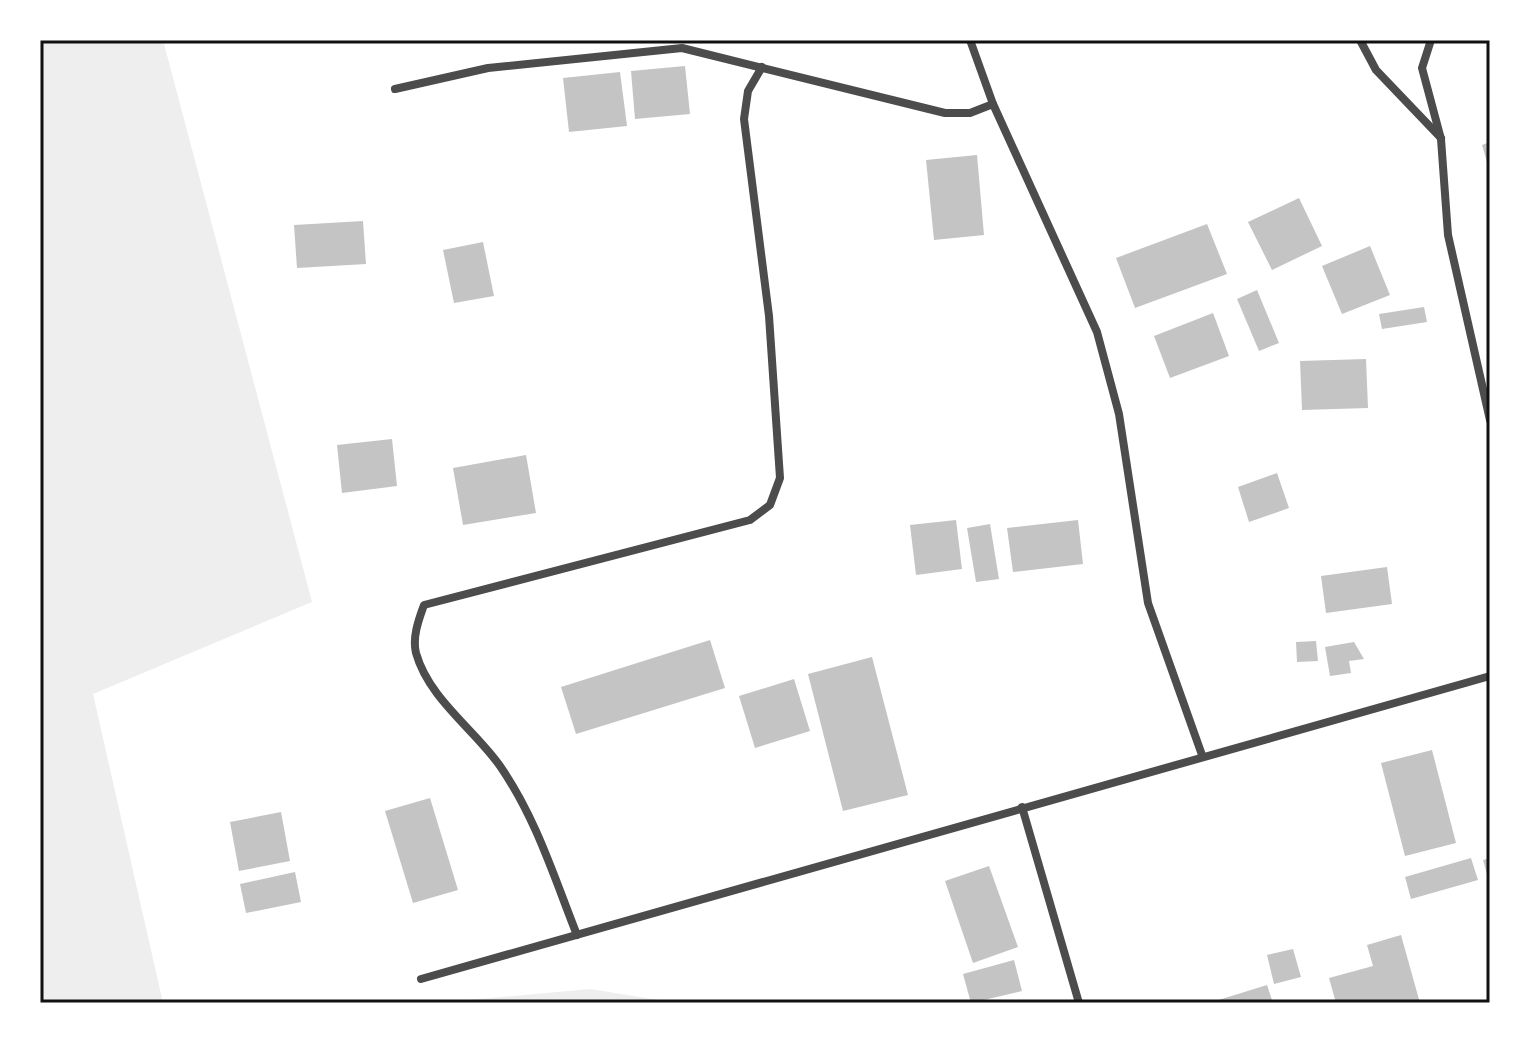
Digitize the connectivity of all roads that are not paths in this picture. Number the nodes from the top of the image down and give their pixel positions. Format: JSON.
{"nodes":[{"id":1,"x":970,"y":40,"type":"edge"},
{"id":2,"x":1360,"y":40,"type":"edge"},
{"id":3,"x":1431,"y":40,"type":"edge"},
{"id":4,"x":762,"y":67,"type":"junction"},
{"id":5,"x":395,"y":89,"type":"dead end"},
{"id":6,"x":993,"y":104,"type":"junction"},
{"id":7,"x":1441,"y":139,"type":"junction"},
{"id":8,"x":1490,"y":420,"type":"edge"},
{"id":9,"x":1490,"y":676,"type":"edge"},
{"id":10,"x":1202,"y":755,"type":"junction"},
{"id":11,"x":1022,"y":807,"type":"junction"},
{"id":12,"x":577,"y":935,"type":"junction"},
{"id":13,"x":421,"y":979,"type":"dead end"},
{"id":14,"x":1079,"y":1003,"type":"edge"}],
"edges":[{"from":1,"to":6,"type":"street"},
{"from":2,"to":7,"type":"street"},
{"from":3,"to":7,"type":"street"},
{"from":4,"to":5,"type":"street"},
{"from":4,"to":6,"type":"street"},
{"from":4,"to":12,"type":"street"},
{"from":6,"to":10,"type":"street"},
{"from":7,"to":8,"type":"street"},
{"from":9,"to":10,"type":"street"},
{"from":10,"to":11,"type":"street"},
{"from":11,"to":12,"type":"street"},
{"from":11,"to":14,"type":"street"},
{"from":12,"to":13,"type":"street"}]}
